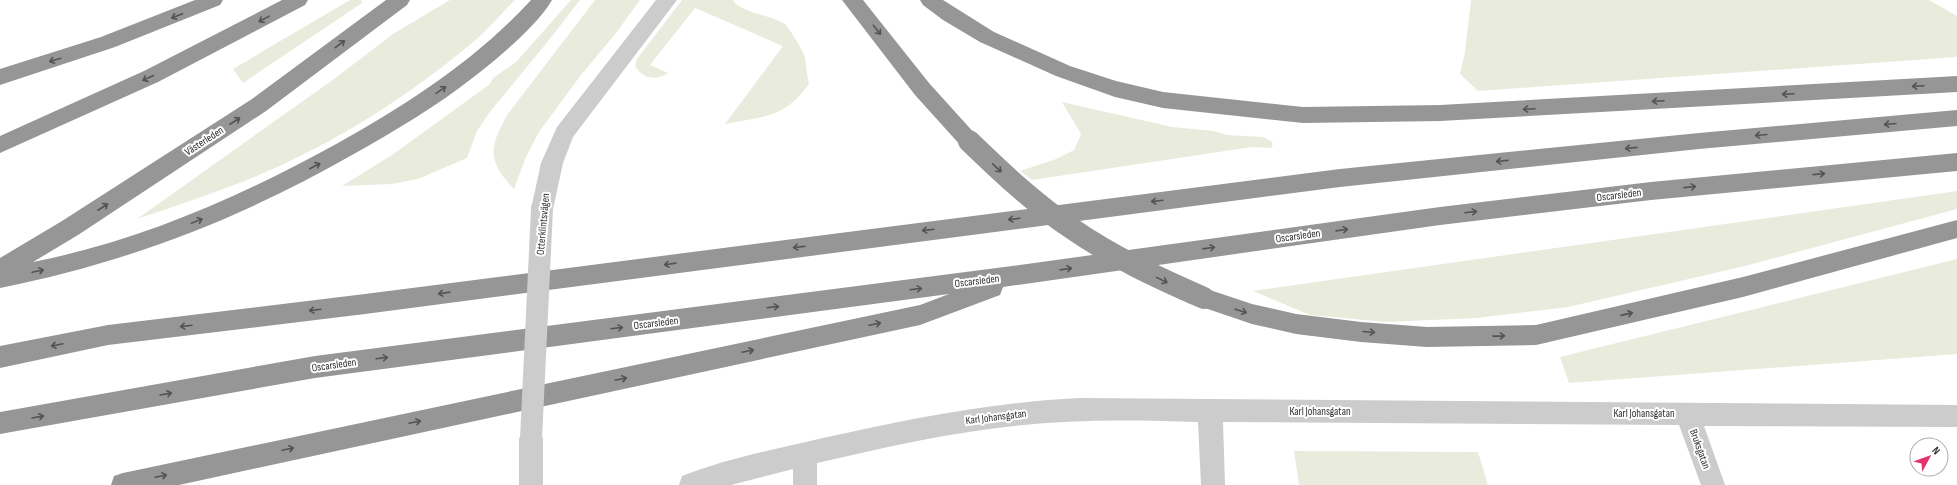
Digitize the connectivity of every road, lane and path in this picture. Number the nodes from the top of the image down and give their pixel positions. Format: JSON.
{"nodes":[{"id":1,"x":213,"y":0,"type":"edge"},
{"id":2,"x":298,"y":0,"type":"edge"},
{"id":3,"x":400,"y":0,"type":"edge"},
{"id":4,"x":542,"y":0,"type":"edge"},
{"id":5,"x":666,"y":0,"type":"edge"},
{"id":6,"x":852,"y":0,"type":"edge"},
{"id":7,"x":930,"y":0,"type":"edge"},
{"id":8,"x":0,"y":77,"type":"edge"},
{"id":9,"x":1957,"y":84,"type":"edge"},
{"id":10,"x":1957,"y":118,"type":"edge"},
{"id":11,"x":0,"y":145,"type":"edge"},
{"id":12,"x":1957,"y":162,"type":"edge"},
{"id":13,"x":1957,"y":229,"type":"edge"},
{"id":14,"x":0,"y":270,"type":"edge"},
{"id":15,"x":1027,"y":274,"type":"junction"},
{"id":16,"x":0,"y":278,"type":"edge"},
{"id":17,"x":0,"y":357,"type":"edge"},
{"id":18,"x":1210,"y":411,"type":"junction"},
{"id":19,"x":1687,"y":413,"type":"junction"},
{"id":20,"x":1957,"y":416,"type":"edge"},
{"id":21,"x":0,"y":424,"type":"edge"},
{"id":22,"x":805,"y":454,"type":"junction"},
{"id":23,"x":122,"y":485,"type":"edge"},
{"id":24,"x":531,"y":485,"type":"edge"},
{"id":25,"x":691,"y":485,"type":"edge"},
{"id":26,"x":805,"y":485,"type":"edge"},
{"id":27,"x":1213,"y":485,"type":"edge"},
{"id":28,"x":1713,"y":485,"type":"edge"}],
"edges":[{"from":1,"to":8,"type":"highway","one_way":true},
{"from":2,"to":11,"type":"highway","one_way":true},
{"from":14,"to":3,"type":"highway","name":"Västerleden","one_way":true},
{"from":16,"to":4,"type":"highway","one_way":true},
{"from":5,"to":24,"type":"street","name":"Otterklintsvägen","bridge":true},
{"from":6,"to":13,"type":"highway","one_way":true,"bridge":true},
{"from":9,"to":7,"type":"highway","one_way":true},
{"from":10,"to":17,"type":"highway","one_way":true},
{"from":15,"to":12,"type":"highway","name":"Oscarsleden","one_way":true},
{"from":21,"to":15,"type":"highway","name":"Oscarsleden","one_way":true},
{"from":23,"to":15,"type":"highway","one_way":true},
{"from":18,"to":19,"type":"street","name":"Karl Johansgatan"},
{"from":18,"to":22,"type":"street","name":"Karl Johansgatan"},
{"from":18,"to":27,"type":"street"},
{"from":19,"to":20,"type":"street","name":"Karl Johansgatan"},
{"from":19,"to":28,"type":"street","name":"Bruksgatan"},
{"from":22,"to":25,"type":"street","name":"Karl Johansgatan"},
{"from":22,"to":26,"type":"street"}]}
